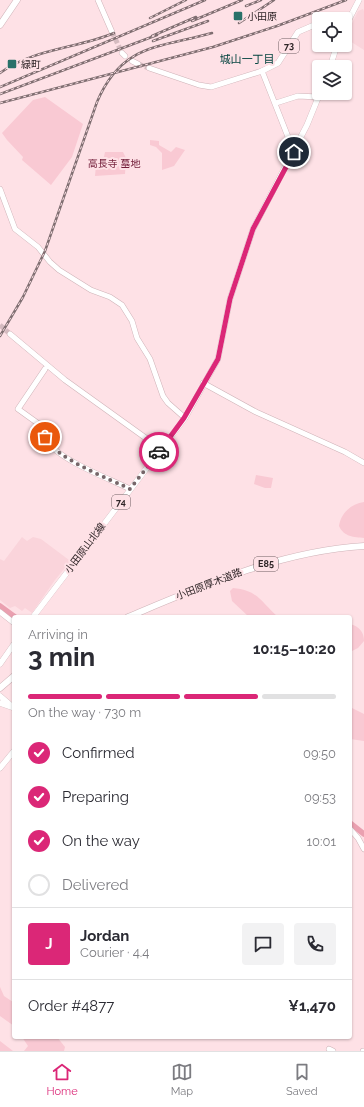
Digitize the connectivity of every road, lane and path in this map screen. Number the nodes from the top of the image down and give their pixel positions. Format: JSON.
{"nodes":[{"id":1,"x":17,"y":0,"type":"edge"},
{"id":2,"x":98,"y":0,"type":"edge"},
{"id":3,"x":359,"y":0,"type":"edge"},
{"id":4,"x":352,"y":14,"type":"edge"},
{"id":5,"x":0,"y":25,"type":"edge"},
{"id":6,"x":312,"y":26,"type":"edge"},
{"id":7,"x":112,"y":32,"type":"tunnel mouth"},
{"id":8,"x":132,"y":61,"type":"dead end"},
{"id":9,"x":138,"y":64,"type":"tunnel mouth"},
{"id":10,"x":149,"y":68,"type":"tunnel mouth"},
{"id":11,"x":262,"y":71,"type":"junction"},
{"id":12,"x":312,"y":95,"type":"edge"},
{"id":13,"x":317,"y":100,"type":"edge"},
{"id":14,"x":276,"y":104,"type":"junction"},
{"id":15,"x":294,"y":152,"type":"junction"},
{"id":16,"x":0,"y":189,"type":"edge"},
{"id":17,"x":10,"y":334,"type":"tunnel mouth"},
{"id":18,"x":46,"y":369,"type":"dead end"},
{"id":19,"x":204,"y":383,"type":"junction"},
{"id":20,"x":184,"y":418,"type":"junction"},
{"id":21,"x":161,"y":449,"type":"junction"},
{"id":22,"x":364,"y":463,"type":"edge"},
{"id":23,"x":130,"y":489,"type":"junction"},
{"id":24,"x":364,"y":546,"type":"edge"},
{"id":25,"x":364,"y":550,"type":"edge"},
{"id":26,"x":173,"y":600,"type":"junction"},
{"id":27,"x":0,"y":612,"type":"edge"},
{"id":28,"x":35,"y":615,"type":"edge"},
{"id":29,"x":133,"y":615,"type":"edge"},
{"id":30,"x":142,"y":615,"type":"edge"},
{"id":31,"x":12,"y":621,"type":"edge"},
{"id":32,"x":12,"y":647,"type":"edge"},
{"id":33,"x":0,"y":664,"type":"edge"},
{"id":34,"x":12,"y":673,"type":"edge"},
{"id":35,"x":12,"y":678,"type":"edge"},
{"id":36,"x":0,"y":682,"type":"edge"},
{"id":37,"x":0,"y":688,"type":"edge"},
{"id":38,"x":0,"y":696,"type":"edge"},
{"id":39,"x":0,"y":703,"type":"edge"},
{"id":40,"x":12,"y":706,"type":"edge"},
{"id":41,"x":12,"y":707,"type":"edge"},
{"id":42,"x":12,"y":753,"type":"edge"},
{"id":43,"x":0,"y":768,"type":"edge"},
{"id":44,"x":352,"y":831,"type":"edge"},
{"id":45,"x":364,"y":849,"type":"edge"}],
"edges":[{"from":1,"to":5,"type":"highway"},
{"from":2,"to":7,"type":"street"},
{"from":3,"to":4,"type":"main road"},
{"from":6,"to":11,"type":"main road","number":"73"},
{"from":8,"to":9,"type":"street"},
{"from":10,"to":11,"type":"street"},
{"from":11,"to":14,"type":"street"},
{"from":12,"to":14,"type":"street"},
{"from":13,"to":15,"type":"main road","name":"小田原山北線","number":"74"},
{"from":14,"to":15,"type":"street"},
{"from":15,"to":19,"type":"main road","name":"小田原山北線","number":"74"},
{"from":16,"to":20,"type":"street"},
{"from":17,"to":21,"type":"street"},
{"from":18,"to":23,"type":"street"},
{"from":19,"to":20,"type":"main road","name":"小田原山北線","number":"74"},
{"from":19,"to":22,"type":"street"},
{"from":20,"to":21,"type":"main road","name":"小田原山北線","number":"74"},
{"from":21,"to":23,"type":"main road","name":"小田原山北線","number":"74"},
{"from":23,"to":28,"type":"main road","name":"小田原山北線","number":"74"},
{"from":24,"to":26,"type":"highway","name":"小田原厚木道路","number":"E85"},
{"from":25,"to":26,"type":"highway","name":"小田原厚木道路","number":"E85"},
{"from":26,"to":29,"type":"highway","name":"小田原厚木道路","number":"E85"},
{"from":26,"to":30,"type":"highway","name":"小田原厚木道路","number":"E85"},
{"from":27,"to":31,"type":"street"},
{"from":32,"to":33,"type":"main road"},
{"from":34,"to":36,"type":"highway"},
{"from":35,"to":37,"type":"highway"},
{"from":38,"to":40,"type":"main road"},
{"from":39,"to":41,"type":"main road"},
{"from":42,"to":43,"type":"main road"},
{"from":44,"to":45,"type":"street"}]}
